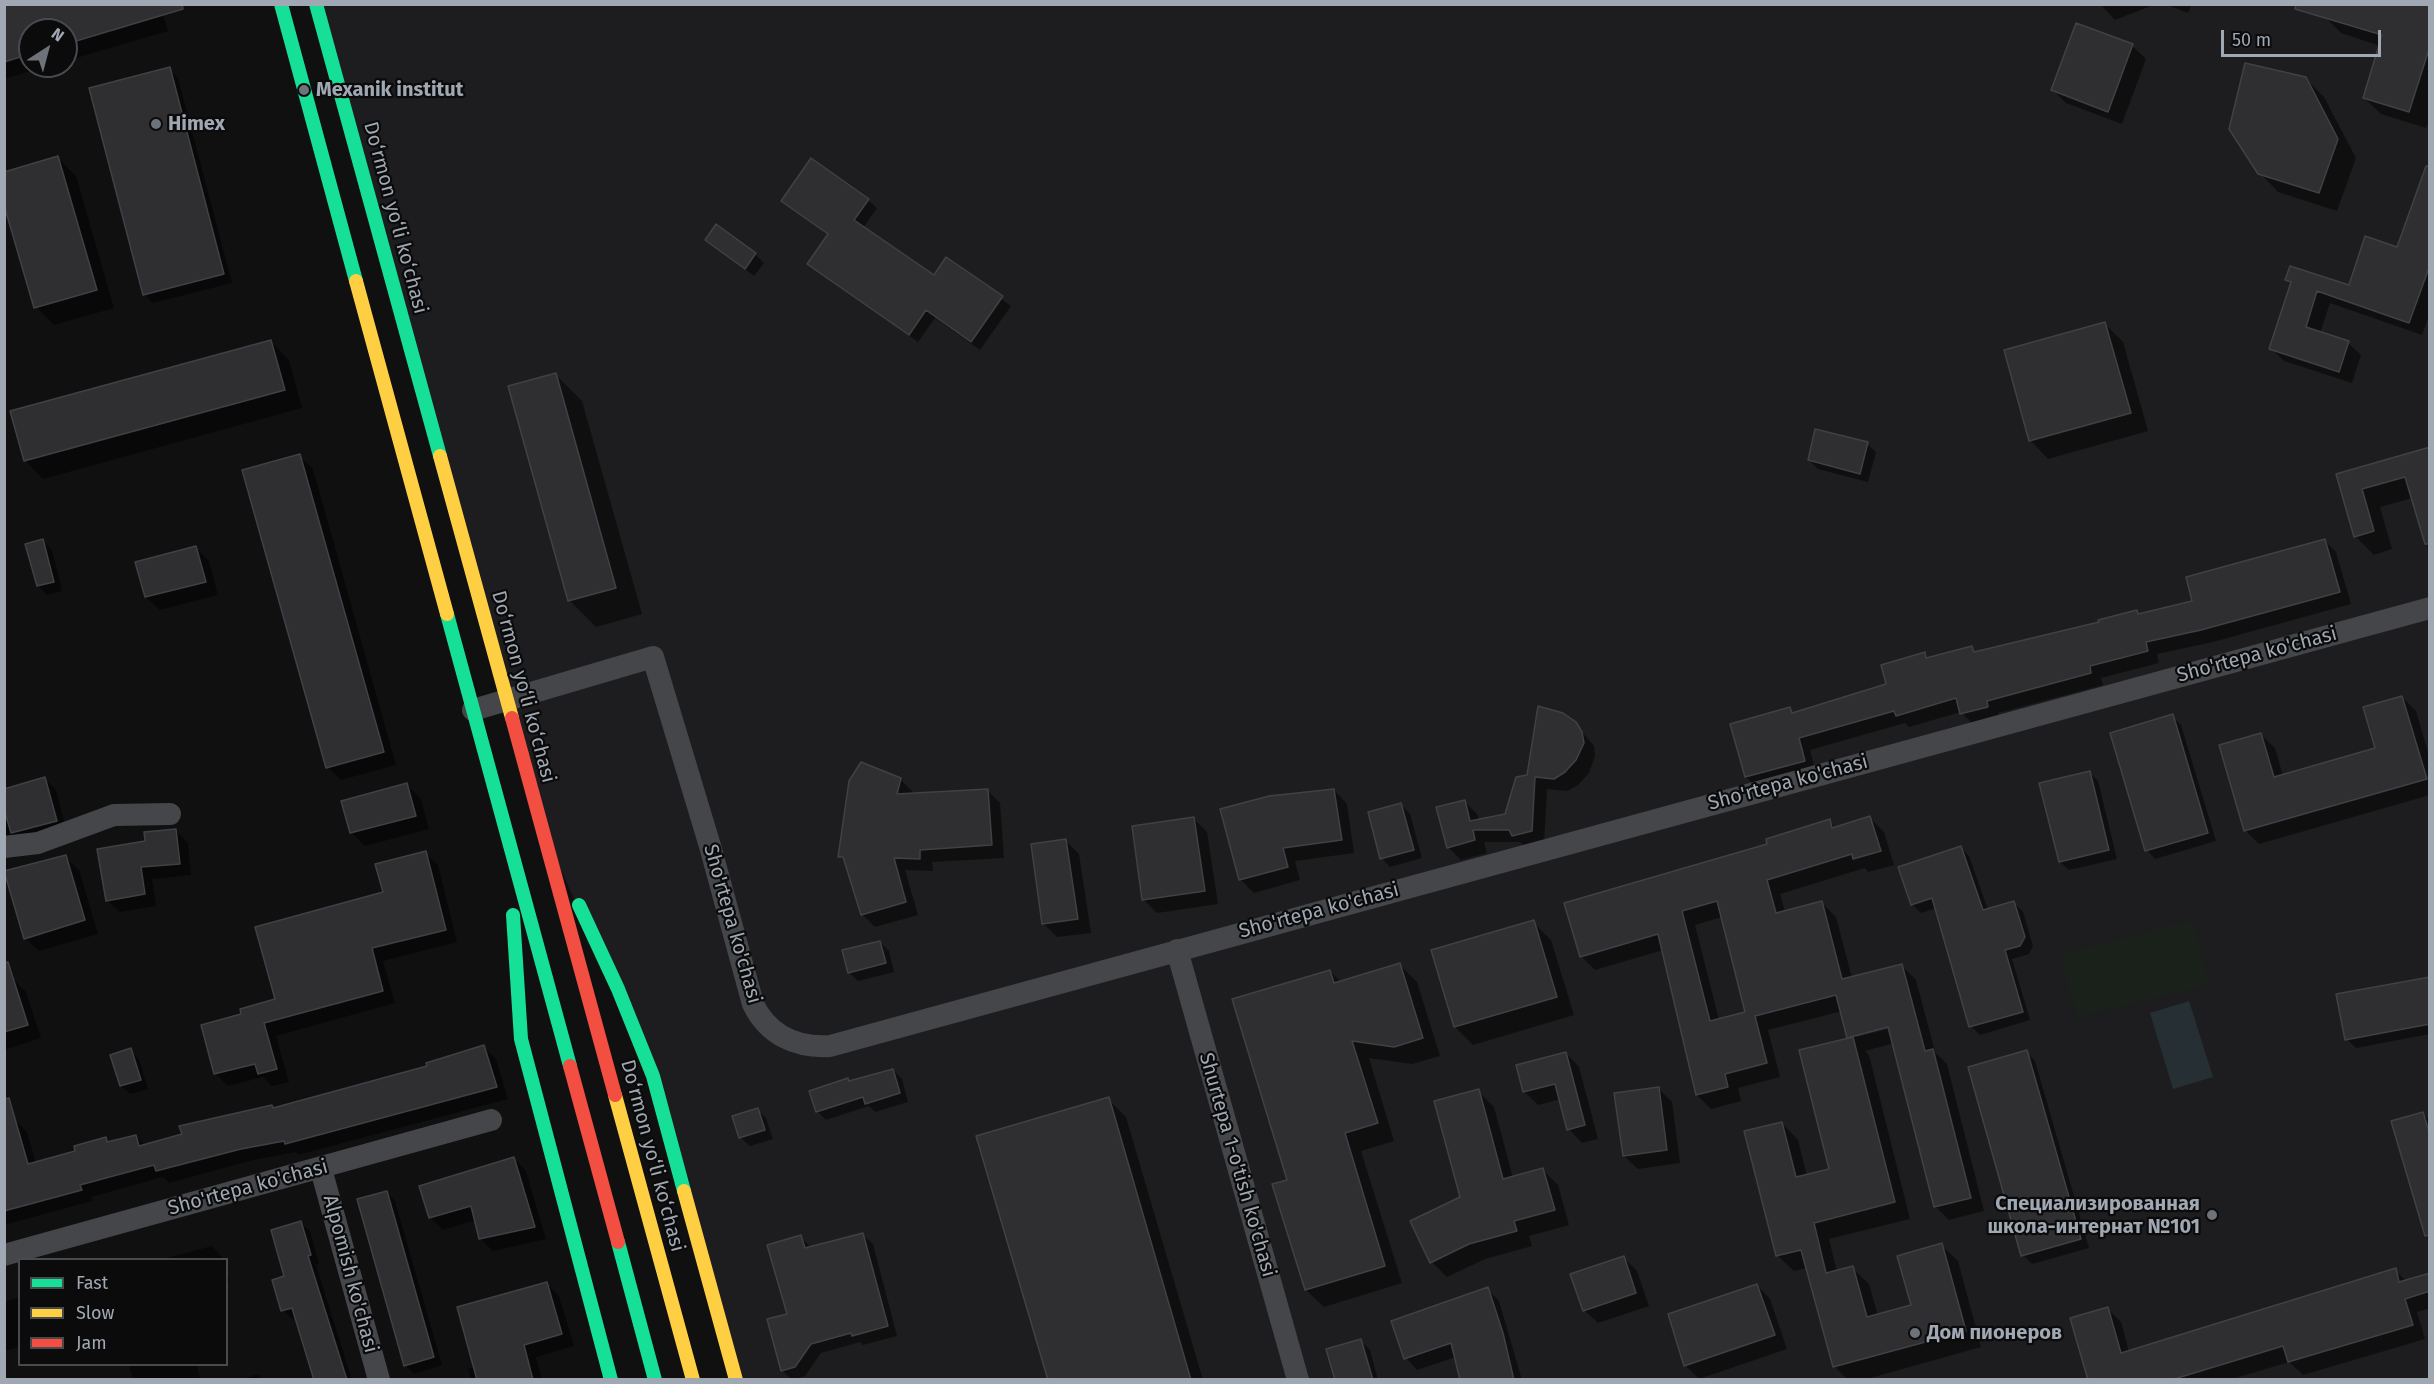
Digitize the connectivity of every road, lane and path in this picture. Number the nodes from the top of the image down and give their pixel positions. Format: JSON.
{"nodes":[{"id":1,"x":281,"y":4,"type":"edge"},
{"id":2,"x":316,"y":4,"type":"edge"},
{"id":3,"x":2429,"y":612,"type":"edge"},
{"id":4,"x":506,"y":699,"type":"junction"},
{"id":5,"x":473,"y":710,"type":"junction"},
{"id":6,"x":170,"y":814,"type":"dead end"},
{"id":7,"x":541,"y":825,"type":"junction"},
{"id":8,"x":507,"y":835,"type":"junction"},
{"id":9,"x":4,"y":848,"type":"edge"},
{"id":10,"x":1177,"y":950,"type":"junction"},
{"id":11,"x":491,"y":1120,"type":"dead end"},
{"id":12,"x":321,"y":1169,"type":"junction"},
{"id":13,"x":4,"y":1255,"type":"edge"},
{"id":14,"x":379,"y":1380,"type":"edge"},
{"id":15,"x":611,"y":1380,"type":"edge"},
{"id":16,"x":655,"y":1380,"type":"edge"},
{"id":17,"x":693,"y":1380,"type":"edge"},
{"id":18,"x":736,"y":1380,"type":"edge"},
{"id":19,"x":1298,"y":1380,"type":"edge"}],
"edges":[{"from":1,"to":5,"type":"main road"},
{"from":2,"to":4,"type":"main road","name":"Do‘rmon yo‘li ko‘chasi"},
{"from":3,"to":10,"type":"street","name":"Sho'rtepa ko'chasi"},
{"from":4,"to":5,"type":"street","name":"Sho'rtepa ko'chasi"},
{"from":4,"to":7,"type":"main road","name":"Do‘rmon yo‘li ko‘chasi"},
{"from":4,"to":10,"type":"street","name":"Sho'rtepa ko'chasi"},
{"from":5,"to":8,"type":"main road"},
{"from":6,"to":9,"type":"street"},
{"from":7,"to":17,"type":"main road","name":"Do‘rmon yo‘li ko‘chasi"},
{"from":7,"to":18,"type":"main road"},
{"from":8,"to":15,"type":"main road"},
{"from":8,"to":16,"type":"main road"},
{"from":10,"to":19,"type":"street","name":"Shurtepa 1-o'tish ko'chasi"},
{"from":11,"to":12,"type":"street","name":"Sho'rtepa ko'chasi"},
{"from":12,"to":13,"type":"street","name":"Sho'rtepa ko'chasi"},
{"from":12,"to":14,"type":"street","name":"Alpomish ko'chasi"}]}
